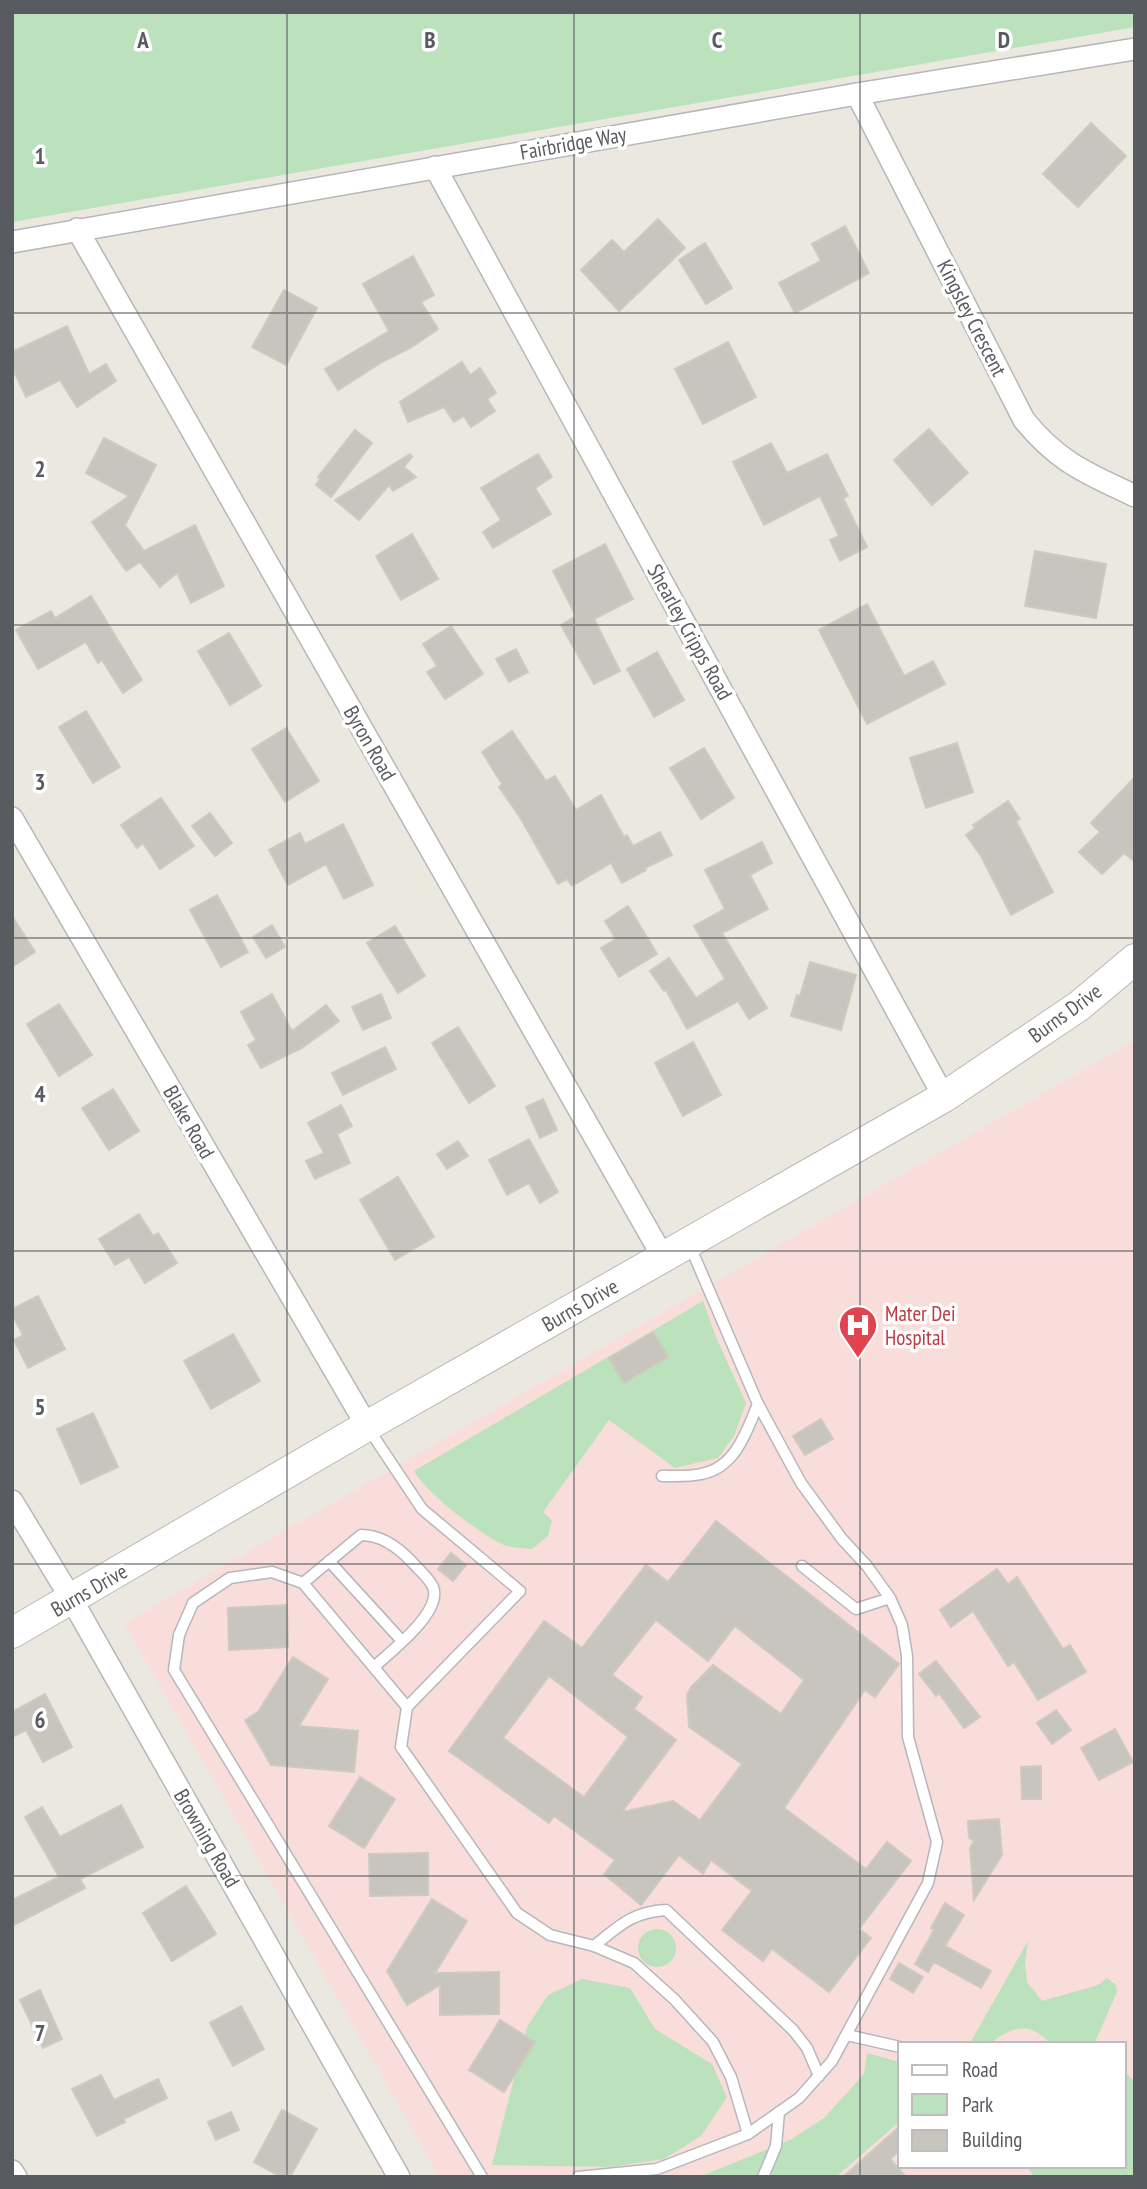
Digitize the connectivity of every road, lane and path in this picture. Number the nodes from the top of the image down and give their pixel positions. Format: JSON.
{"nodes":[{"id":1,"x":1135,"y":49,"type":"edge"},
{"id":2,"x":857,"y":94,"type":"junction"},
{"id":3,"x":435,"y":167,"type":"junction"},
{"id":4,"x":77,"y":229,"type":"junction"},
{"id":5,"x":12,"y":242,"type":"edge"},
{"id":6,"x":1135,"y":496,"type":"edge"},
{"id":7,"x":12,"y":818,"type":"edge"},
{"id":8,"x":1135,"y":959,"type":"edge"},
{"id":9,"x":944,"y":1097,"type":"junction"},
{"id":10,"x":689,"y":1243,"type":"junction"},
{"id":11,"x":663,"y":1258,"type":"junction"},
{"id":12,"x":758,"y":1404,"type":"junction"},
{"id":13,"x":367,"y":1426,"type":"junction"},
{"id":14,"x":662,"y":1476,"type":"dead end"},
{"id":15,"x":12,"y":1501,"type":"edge"},
{"id":16,"x":329,"y":1562,"type":"junction"},
{"id":17,"x":802,"y":1566,"type":"dead end"},
{"id":18,"x":303,"y":1583,"type":"junction"},
{"id":19,"x":890,"y":1598,"type":"junction"},
{"id":20,"x":72,"y":1600,"type":"junction"},
{"id":21,"x":12,"y":1633,"type":"edge"},
{"id":22,"x":402,"y":1641,"type":"junction"},
{"id":23,"x":374,"y":1667,"type":"junction"},
{"id":24,"x":407,"y":1707,"type":"junction"},
{"id":25,"x":594,"y":1946,"type":"junction"},
{"id":26,"x":847,"y":2035,"type":"junction"},
{"id":27,"x":898,"y":2048,"type":"edge"},
{"id":28,"x":819,"y":2076,"type":"junction"},
{"id":29,"x":779,"y":2112,"type":"junction"},
{"id":30,"x":748,"y":2134,"type":"junction"},
{"id":31,"x":12,"y":2171,"type":"edge"},
{"id":32,"x":626,"y":2174,"type":"edge"},
{"id":33,"x":16,"y":2177,"type":"edge"},
{"id":34,"x":399,"y":2177,"type":"edge"},
{"id":35,"x":482,"y":2177,"type":"edge"},
{"id":36,"x":578,"y":2177,"type":"edge"},
{"id":37,"x":763,"y":2177,"type":"edge"}],
"edges":[{"from":1,"to":2,"type":"street","name":"Fairbridge Way"},
{"from":2,"to":3,"type":"street","name":"Fairbridge Way"},
{"from":2,"to":6,"type":"street","name":"Kingsley Crescent"},
{"from":3,"to":4,"type":"street","name":"Fairbridge Way"},
{"from":3,"to":9,"type":"street","name":"Shearley Cripps Road"},
{"from":4,"to":5,"type":"street","name":"Fairbridge Way"},
{"from":4,"to":11,"type":"street","name":"Byron Road"},
{"from":7,"to":13,"type":"street","name":"Blake Road"},
{"from":8,"to":9,"type":"main road","name":"Burns Drive"},
{"from":9,"to":10,"type":"main road","name":"Burns Drive"},
{"from":10,"to":11,"type":"main road","name":"Burns Drive"},
{"from":10,"to":12,"type":"lane"},
{"from":11,"to":13,"type":"main road","name":"Burns Drive"},
{"from":12,"to":14,"type":"lane"},
{"from":12,"to":19,"type":"lane"},
{"from":13,"to":20,"type":"main road","name":"Burns Drive"},
{"from":13,"to":24,"type":"lane"},
{"from":15,"to":20,"type":"street","name":"Browning Road"},
{"from":16,"to":18,"type":"lane"},
{"from":16,"to":22,"type":"lane"},
{"from":16,"to":22,"type":"lane"},
{"from":17,"to":19,"type":"lane"},
{"from":18,"to":23,"type":"lane"},
{"from":18,"to":35,"type":"lane"},
{"from":19,"to":26,"type":"lane"},
{"from":20,"to":21,"type":"main road","name":"Burns Drive"},
{"from":20,"to":34,"type":"street","name":"Browning Road"},
{"from":22,"to":23,"type":"lane"},
{"from":23,"to":24,"type":"lane"},
{"from":24,"to":25,"type":"lane"},
{"from":25,"to":28,"type":"lane"},
{"from":25,"to":30,"type":"lane"},
{"from":26,"to":27,"type":"lane"},
{"from":26,"to":28,"type":"lane"},
{"from":28,"to":29,"type":"lane"},
{"from":29,"to":30,"type":"lane"},
{"from":29,"to":37,"type":"lane"},
{"from":30,"to":32,"type":"lane"},
{"from":31,"to":33,"type":"street"},
{"from":32,"to":36,"type":"lane"}]}
